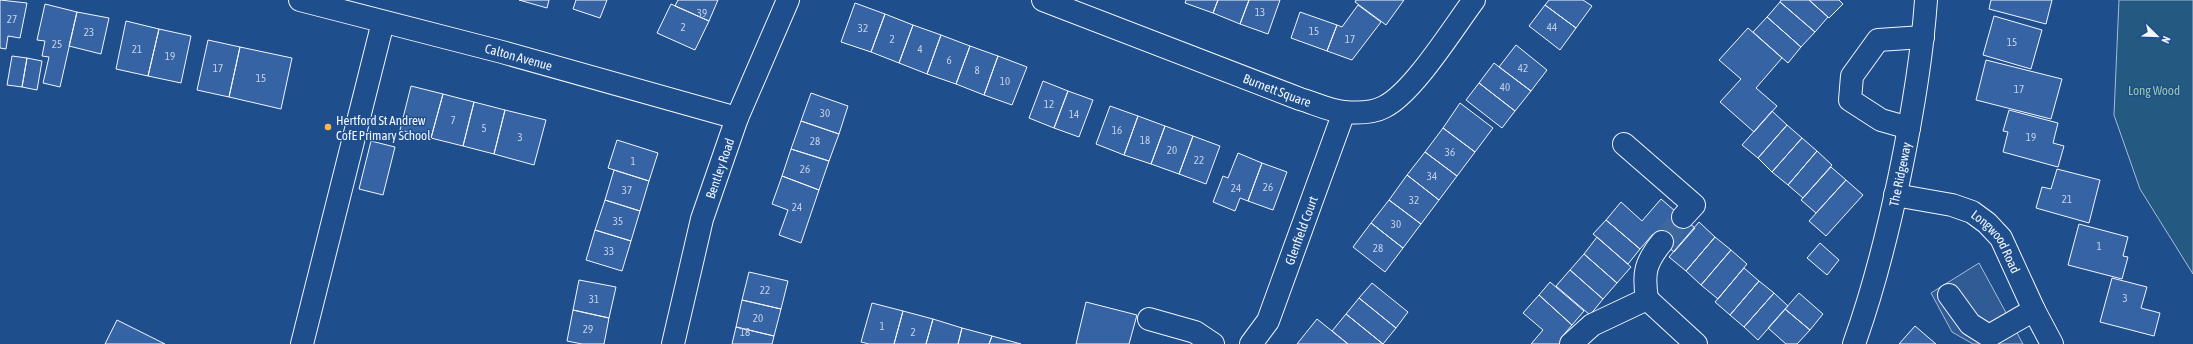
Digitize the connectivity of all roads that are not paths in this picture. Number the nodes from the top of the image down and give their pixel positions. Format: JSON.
{"nodes":[{"id":1,"x":300,"y":0,"type":"edge"},
{"id":2,"x":788,"y":0,"type":"edge"},
{"id":3,"x":1474,"y":0,"type":"edge"},
{"id":4,"x":1926,"y":0,"type":"edge"},
{"id":5,"x":1056,"y":2,"type":"edge"},
{"id":6,"x":356,"y":6,"type":"edge"},
{"id":7,"x":383,"y":22,"type":"junction"},
{"id":8,"x":1923,"y":37,"type":"junction"},
{"id":9,"x":1344,"y":112,"type":"junction"},
{"id":10,"x":737,"y":118,"type":"junction"},
{"id":11,"x":1909,"y":128,"type":"junction"},
{"id":12,"x":1624,"y":144,"type":"dead end"},
{"id":13,"x":1895,"y":195,"type":"junction"},
{"id":14,"x":1683,"y":217,"type":"tunnel mouth"},
{"id":15,"x":1662,"y":242,"type":"tunnel mouth"},
{"id":16,"x":1949,"y":295,"type":"dead end"},
{"id":17,"x":1647,"y":299,"type":"junction"},
{"id":18,"x":2034,"y":310,"type":"junction"},
{"id":19,"x":1149,"y":319,"type":"dead end"},
{"id":20,"x":302,"y":344,"type":"edge"},
{"id":21,"x":672,"y":344,"type":"edge"},
{"id":22,"x":1214,"y":344,"type":"edge"},
{"id":23,"x":1251,"y":344,"type":"edge"},
{"id":24,"x":1572,"y":344,"type":"edge"},
{"id":25,"x":1696,"y":344,"type":"edge"},
{"id":26,"x":1854,"y":344,"type":"edge"},
{"id":27,"x":2052,"y":344,"type":"edge"}],
"edges":[{"from":1,"to":6,"type":"street","name":"Calton Avenue"},
{"from":2,"to":10,"type":"street","name":"Bentley Road"},
{"from":3,"to":9,"type":"street","name":"Burnett Square"},
{"from":4,"to":8,"type":"street","name":"The Ridgeway"},
{"from":5,"to":9,"type":"street","name":"Burnett Square"},
{"from":6,"to":7,"type":"street","name":"Calton Avenue"},
{"from":7,"to":10,"type":"street","name":"Calton Avenue"},
{"from":7,"to":20,"type":"street"},
{"from":8,"to":11,"type":"street","name":"The Ridgeway"},
{"from":8,"to":11,"type":"street"},
{"from":9,"to":23,"type":"street","name":"Glenfield Court"},
{"from":10,"to":21,"type":"street","name":"Bentley Road"},
{"from":11,"to":13,"type":"street","name":"The Ridgeway"},
{"from":12,"to":14,"type":"street"},
{"from":13,"to":18,"type":"street","name":"Longwood Road"},
{"from":13,"to":26,"type":"street","name":"The Ridgeway"},
{"from":15,"to":17,"type":"street"},
{"from":16,"to":18,"type":"street"},
{"from":17,"to":24,"type":"street"},
{"from":17,"to":25,"type":"street"},
{"from":18,"to":27,"type":"street","name":"Longwood Road"},
{"from":19,"to":22,"type":"street"}]}
